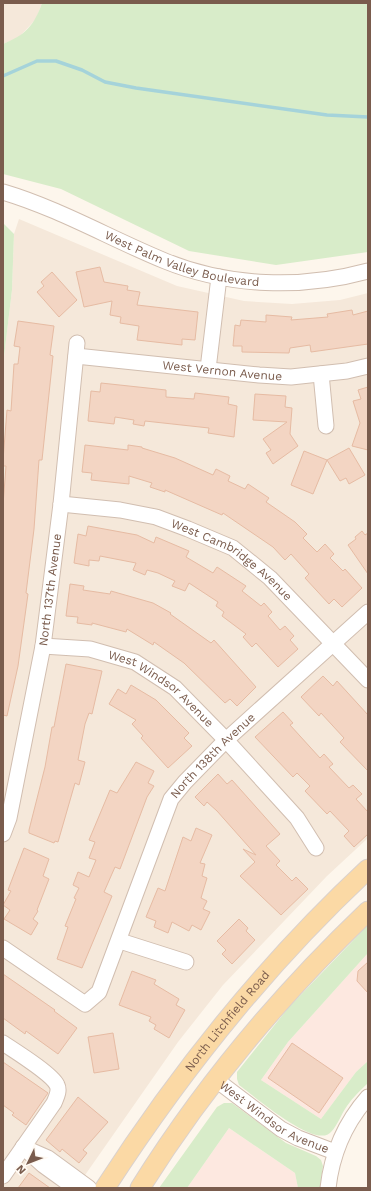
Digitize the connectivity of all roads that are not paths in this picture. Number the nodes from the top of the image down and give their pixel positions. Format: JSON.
{"nodes":[{"id":1,"x":3,"y":192,"type":"edge"},
{"id":2,"x":368,"y":271,"type":"edge"},
{"id":3,"x":219,"y":277,"type":"junction"},
{"id":4,"x":77,"y":350,"type":"joint"},
{"id":5,"x":368,"y":366,"type":"edge"},
{"id":6,"x":208,"y":369,"type":"junction"},
{"id":7,"x":321,"y":374,"type":"junction"},
{"id":8,"x":326,"y":426,"type":"dead end"},
{"id":9,"x":61,"y":504,"type":"junction"},
{"id":10,"x":368,"y":612,"type":"edge"},
{"id":11,"x":334,"y":643,"type":"junction"},
{"id":12,"x":43,"y":646,"type":"junction"},
{"id":13,"x":368,"y":680,"type":"edge"},
{"id":14,"x":226,"y":740,"type":"junction"},
{"id":15,"x":3,"y":834,"type":"edge"},
{"id":16,"x":316,"y":848,"type":"dead end"},
{"id":17,"x":368,"y":869,"type":"edge"},
{"id":18,"x":368,"y":911,"type":"edge"},
{"id":19,"x":120,"y":941,"type":"junction"},
{"id":20,"x":3,"y":948,"type":"edge"},
{"id":21,"x":186,"y":962,"type":"dead end"},
{"id":22,"x":3,"y":1043,"type":"edge"},
{"id":23,"x":215,"y":1079,"type":"junction"},
{"id":24,"x":368,"y":1097,"type":"edge"},
{"id":25,"x":23,"y":1147,"type":"junction"},
{"id":26,"x":335,"y":1152,"type":"junction"},
{"id":27,"x":53,"y":1167,"type":"junction"},
{"id":28,"x":3,"y":1176,"type":"edge"},
{"id":29,"x":75,"y":1188,"type":"edge"},
{"id":30,"x":88,"y":1188,"type":"edge"},
{"id":31,"x":105,"y":1188,"type":"edge"},
{"id":32,"x":140,"y":1188,"type":"edge"},
{"id":33,"x":328,"y":1188,"type":"edge"}],
"edges":[{"from":1,"to":3,"type":"street","name":"West Palm Valley Boulevard"},
{"from":2,"to":3,"type":"street","name":"West Palm Valley Boulevard"},
{"from":3,"to":6,"type":"street"},
{"from":4,"to":6,"type":"street","name":"West Vernon Avenue"},
{"from":4,"to":9,"type":"street","name":"North 137th Avenue"},
{"from":5,"to":7,"type":"street","name":"West Vernon Avenue"},
{"from":6,"to":7,"type":"street","name":"West Vernon Avenue"},
{"from":7,"to":8,"type":"street"},
{"from":9,"to":11,"type":"street","name":"West Cambridge Avenue"},
{"from":9,"to":12,"type":"street","name":"North 137th Avenue"},
{"from":10,"to":11,"type":"street","name":"North 138th Avenue"},
{"from":11,"to":13,"type":"street","name":"West Cambridge Avenue"},
{"from":11,"to":14,"type":"street","name":"North 138th Avenue"},
{"from":12,"to":14,"type":"street","name":"West Windsor Avenue"},
{"from":12,"to":15,"type":"street","name":"North 137th Avenue"},
{"from":14,"to":16,"type":"street","name":"West Windsor Avenue"},
{"from":14,"to":19,"type":"street","name":"North 138th Avenue"},
{"from":17,"to":31,"type":"main road","name":"North Litchfield Road"},
{"from":18,"to":23,"type":"main road"},
{"from":19,"to":20,"type":"street","name":"North 138th Avenue"},
{"from":19,"to":21,"type":"street"},
{"from":22,"to":25,"type":"street"},
{"from":23,"to":26,"type":"street","name":"West Windsor Avenue"},
{"from":23,"to":32,"type":"main road"},
{"from":24,"to":26,"type":"street"},
{"from":25,"to":27,"type":"street"},
{"from":25,"to":28,"type":"street"},
{"from":26,"to":33,"type":"street"},
{"from":27,"to":29,"type":"street"},
{"from":27,"to":30,"type":"street"}]}
